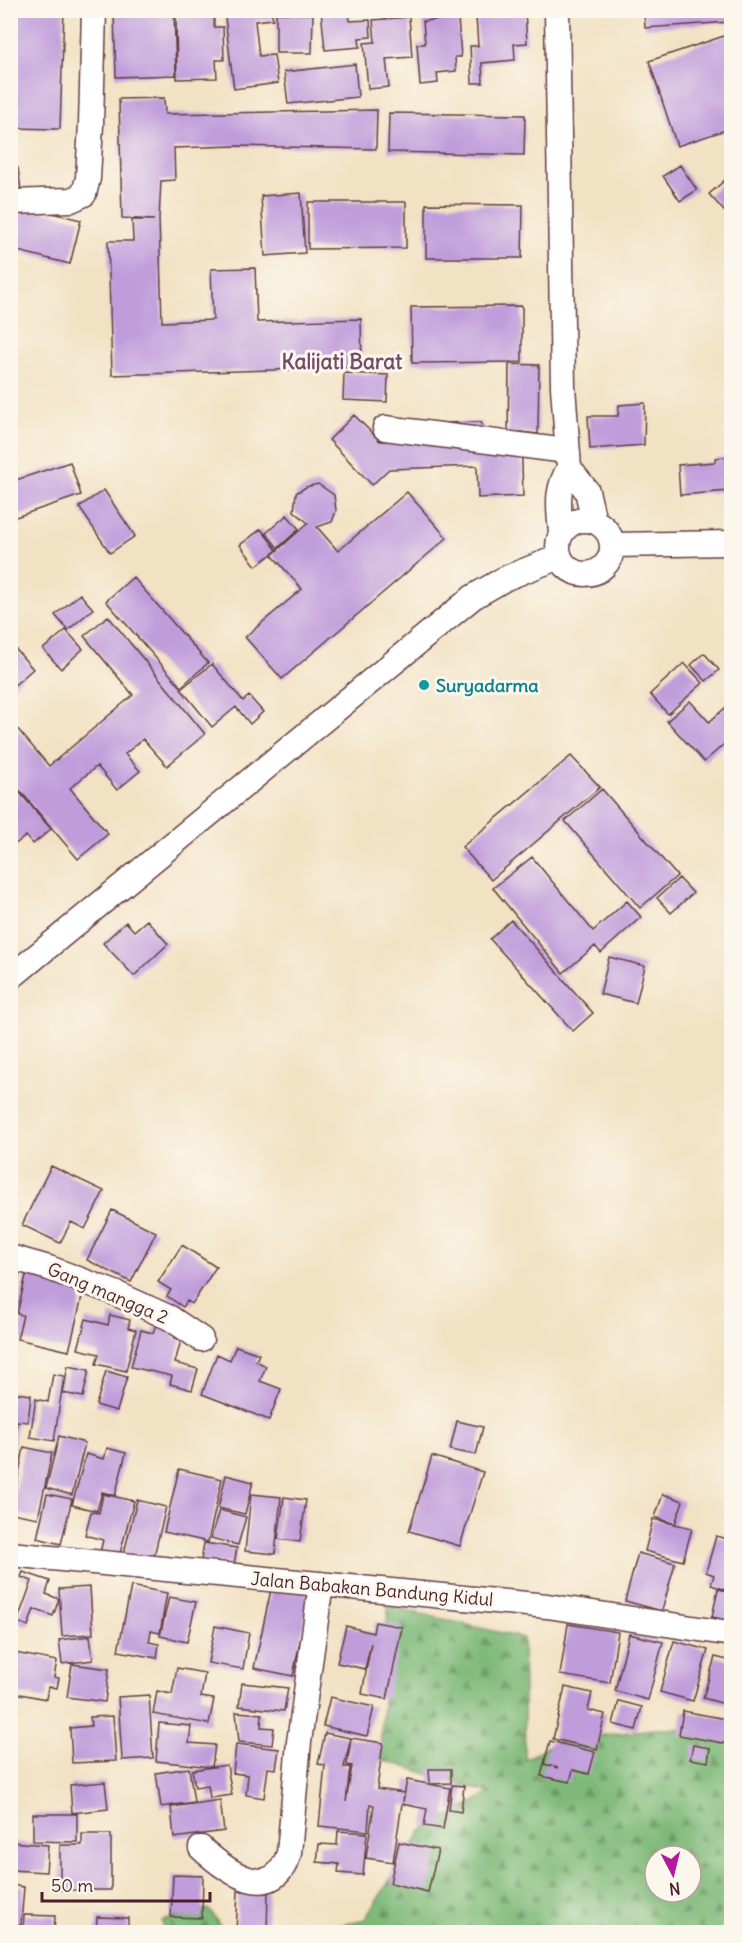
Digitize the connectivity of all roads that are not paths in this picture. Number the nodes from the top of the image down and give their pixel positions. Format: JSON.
{"nodes":[{"id":1,"x":94,"y":10,"type":"edge"},
{"id":2,"x":557,"y":10,"type":"edge"},
{"id":3,"x":10,"y":202,"type":"edge"},
{"id":4,"x":385,"y":428,"type":"dead end"},
{"id":5,"x":568,"y":460,"type":"junction"},
{"id":6,"x":594,"y":521,"type":"junction"},
{"id":7,"x":561,"y":533,"type":"junction"},
{"id":8,"x":732,"y":543,"type":"edge"},
{"id":9,"x":612,"y":545,"type":"junction"},
{"id":10,"x":559,"y":557,"type":"junction"},
{"id":11,"x":10,"y":978,"type":"edge"},
{"id":12,"x":10,"y":1257,"type":"edge"},
{"id":13,"x":201,"y":1339,"type":"dead end"},
{"id":14,"x":10,"y":1554,"type":"edge"},
{"id":15,"x":321,"y":1584,"type":"junction"},
{"id":16,"x":732,"y":1634,"type":"edge"},
{"id":17,"x":201,"y":1848,"type":"dead end"}],
"edges":[{"from":1,"to":3,"type":"street"},
{"from":2,"to":5,"type":"street"},
{"from":4,"to":5,"type":"street"},
{"from":5,"to":6,"type":"street"},
{"from":5,"to":7,"type":"street"},
{"from":6,"to":7,"type":"street"},
{"from":6,"to":9,"type":"street"},
{"from":7,"to":10,"type":"street"},
{"from":8,"to":9,"type":"street"},
{"from":9,"to":10,"type":"street"},
{"from":10,"to":11,"type":"street"},
{"from":12,"to":13,"type":"street","name":"Gang mangga 2"},
{"from":14,"to":15,"type":"street","name":"Jalan Babakan Bandung Kidul"},
{"from":15,"to":16,"type":"street","name":"Jalan Babakan Bandung Kidul"},
{"from":15,"to":17,"type":"street"}]}
